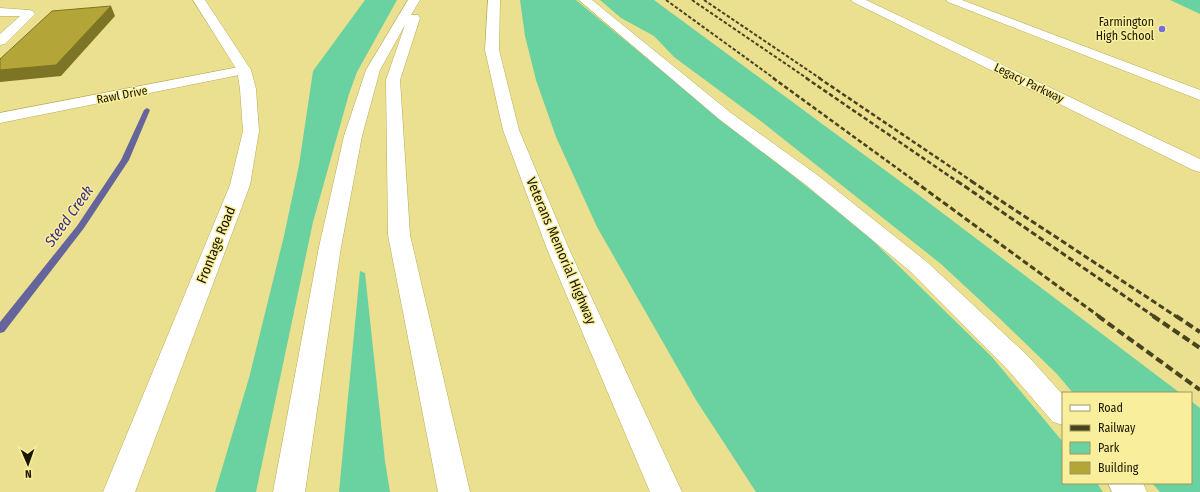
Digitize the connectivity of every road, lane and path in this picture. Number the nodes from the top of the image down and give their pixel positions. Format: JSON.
{"nodes":[{"id":1,"x":199,"y":0,"type":"edge"},
{"id":2,"x":414,"y":0,"type":"edge"},
{"id":3,"x":420,"y":0,"type":"edge"},
{"id":4,"x":494,"y":0,"type":"edge"},
{"id":5,"x":585,"y":0,"type":"edge"},
{"id":6,"x":857,"y":0,"type":"edge"},
{"id":7,"x":952,"y":0,"type":"edge"},
{"id":8,"x":0,"y":12,"type":"edge"},
{"id":9,"x":0,"y":40,"type":"edge"},
{"id":10,"x":244,"y":70,"type":"junction"},
{"id":11,"x":1200,"y":95,"type":"edge"},
{"id":12,"x":0,"y":118,"type":"edge"},
{"id":13,"x":1200,"y":166,"type":"edge"},
{"id":14,"x":1062,"y":413,"type":"edge"},
{"id":15,"x":1125,"y":484,"type":"edge"},
{"id":16,"x":119,"y":492,"type":"edge"},
{"id":17,"x":289,"y":492,"type":"edge"},
{"id":18,"x":454,"y":492,"type":"edge"},
{"id":19,"x":666,"y":492,"type":"edge"},
{"id":20,"x":1131,"y":492,"type":"edge"}],
"edges":[{"from":1,"to":10,"type":"main road","name":"Frontage Road"},
{"from":2,"to":17,"type":"main road"},
{"from":3,"to":18,"type":"main road"},
{"from":4,"to":19,"type":"main road","name":"Veterans Memorial Highway"},
{"from":5,"to":14,"type":"main road"},
{"from":6,"to":13,"type":"main road","name":"Legacy Parkway"},
{"from":7,"to":11,"type":"main road"},
{"from":8,"to":9,"type":"main road"},
{"from":10,"to":12,"type":"main road","name":"Rawl Drive"},
{"from":10,"to":16,"type":"main road","name":"Frontage Road"},
{"from":15,"to":20,"type":"main road"}]}
